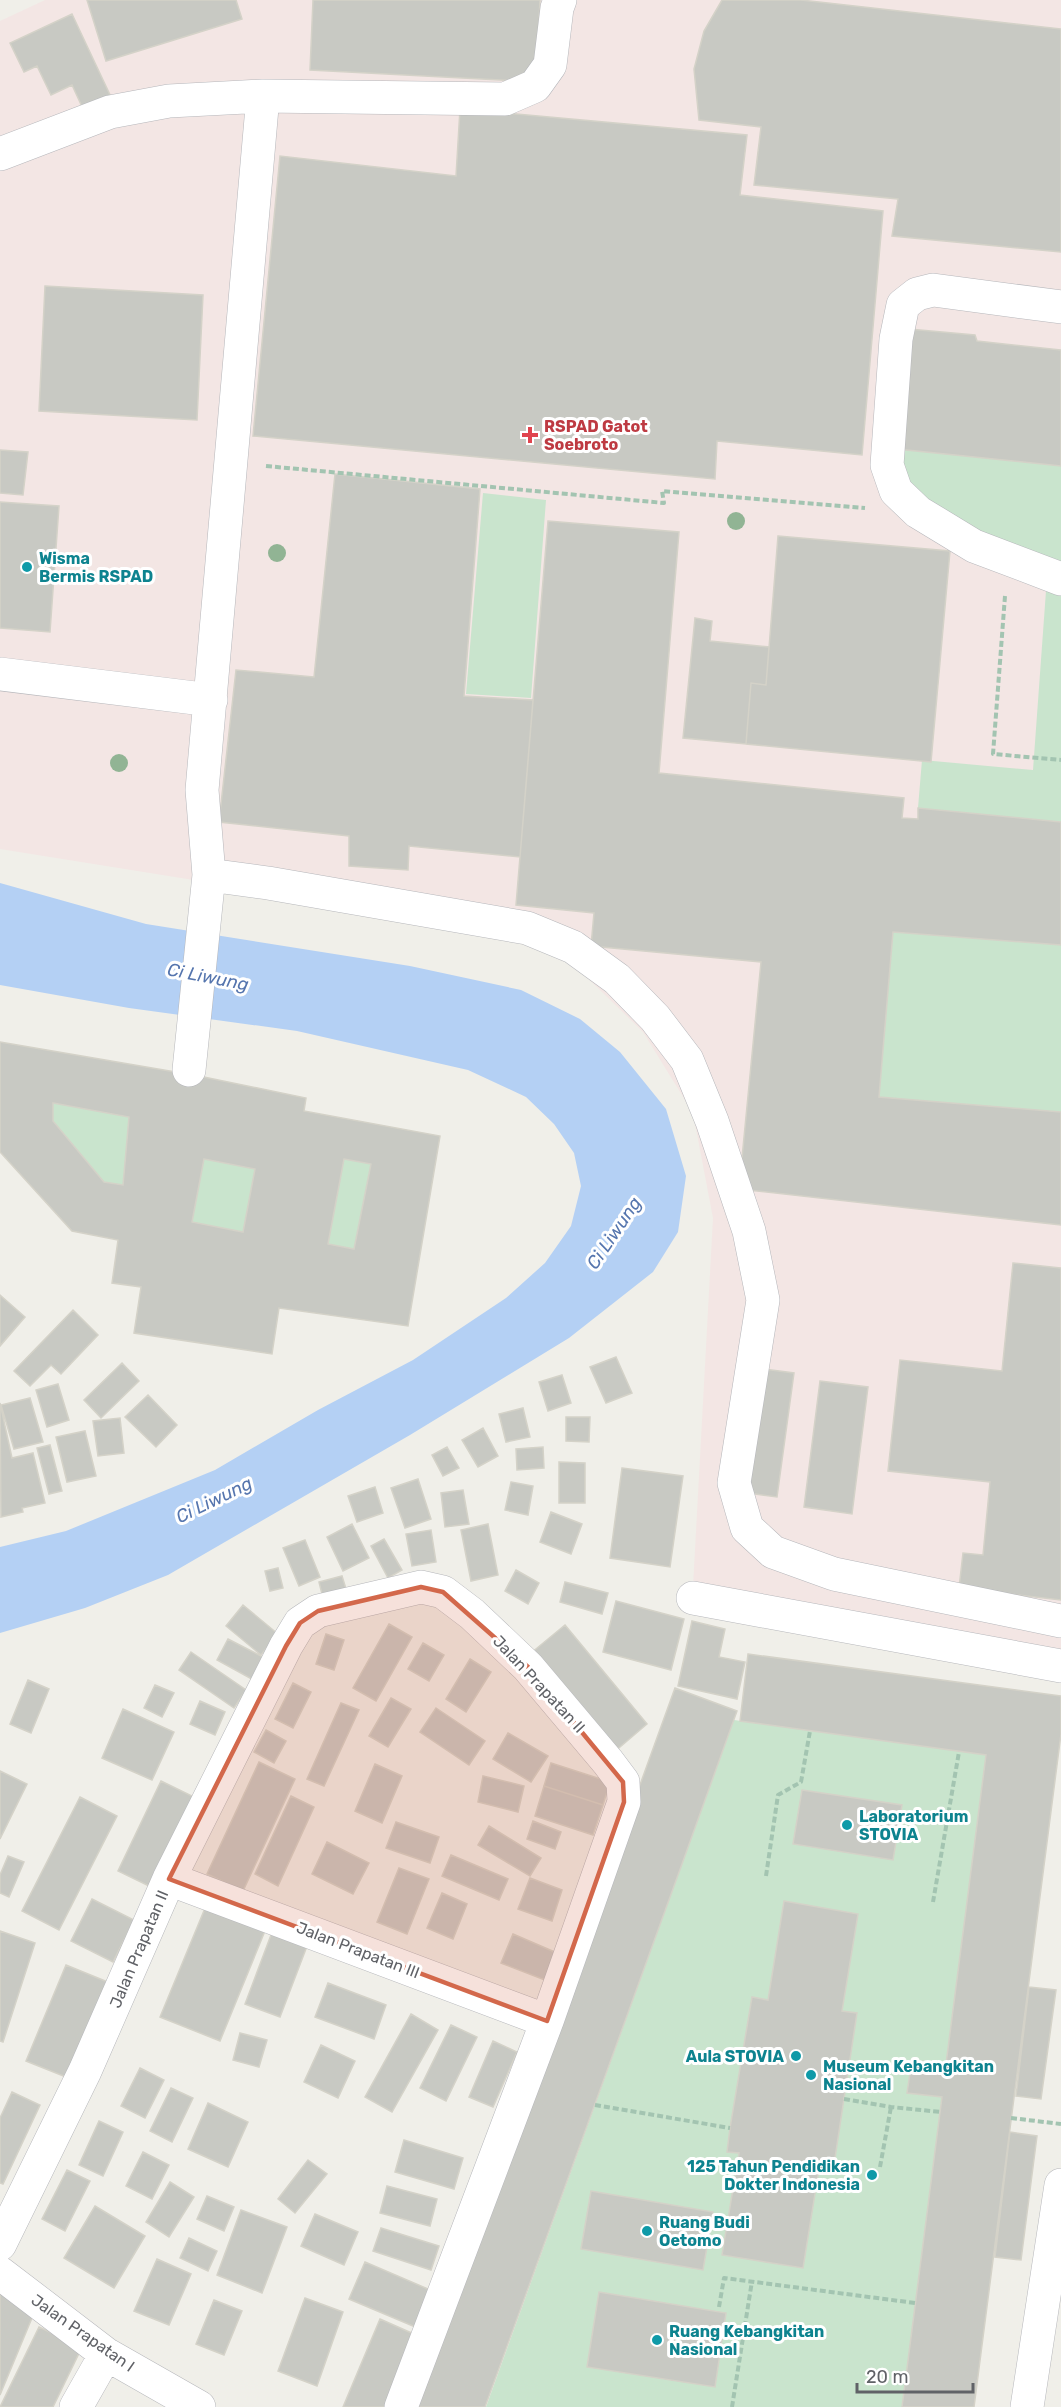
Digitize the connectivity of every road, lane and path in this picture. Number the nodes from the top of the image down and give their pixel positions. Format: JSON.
{"nodes":[{"id":1,"x":560,"y":0,"type":"edge"},
{"id":2,"x":263,"y":96,"type":"junction"},
{"id":3,"x":0,"y":154,"type":"edge"},
{"id":4,"x":1061,"y":307,"type":"edge"},
{"id":5,"x":232,"y":463,"type":"junction"},
{"id":6,"x":918,"y":512,"type":"junction"},
{"id":7,"x":1007,"y":559,"type":"junction"},
{"id":8,"x":1061,"y":579,"type":"edge"},
{"id":9,"x":0,"y":674,"type":"edge"},
{"id":10,"x":211,"y":700,"type":"junction"},
{"id":11,"x":1061,"y":760,"type":"edge"},
{"id":12,"x":209,"y":875,"type":"junction"},
{"id":13,"x":189,"y":1070,"type":"dead end"},
{"id":14,"x":693,"y":1598,"type":"dead end"},
{"id":15,"x":1061,"y":1621,"type":"edge"},
{"id":16,"x":1061,"y":1666,"type":"edge"},
{"id":17,"x":810,"y":1731,"type":"dead end"},
{"id":18,"x":959,"y":1752,"type":"dead end"},
{"id":19,"x":766,"y":1876,"type":"dead end"},
{"id":20,"x":169,"y":1879,"type":"junction"},
{"id":21,"x":933,"y":1902,"type":"dead end"},
{"id":22,"x":548,"y":2021,"type":"junction"},
{"id":23,"x":844,"y":2099,"type":"dead end"},
{"id":24,"x":595,"y":2105,"type":"dead end"},
{"id":25,"x":891,"y":2107,"type":"junction"},
{"id":26,"x":940,"y":2112,"type":"dead end"},
{"id":27,"x":1011,"y":2118,"type":"dead end"},
{"id":28,"x":1061,"y":2124,"type":"edge"},
{"id":29,"x":730,"y":2128,"type":"dead end"},
{"id":30,"x":880,"y":2167,"type":"dead end"},
{"id":31,"x":1061,"y":2185,"type":"edge"},
{"id":32,"x":1057,"y":2240,"type":"edge"},
{"id":33,"x":0,"y":2244,"type":"edge"},
{"id":34,"x":0,"y":2273,"type":"edge"},
{"id":35,"x":752,"y":2281,"type":"junction"},
{"id":36,"x":915,"y":2303,"type":"dead end"},
{"id":37,"x":719,"y":2307,"type":"dead end"},
{"id":38,"x":106,"y":2354,"type":"junction"},
{"id":39,"x":76,"y":2407,"type":"edge"},
{"id":40,"x":199,"y":2407,"type":"edge"},
{"id":41,"x":401,"y":2407,"type":"edge"},
{"id":42,"x":732,"y":2407,"type":"edge"},
{"id":43,"x":1027,"y":2407,"type":"edge"}],
"edges":[{"from":1,"to":2,"type":"street"},
{"from":2,"to":3,"type":"street"},
{"from":2,"to":5,"type":"street"},
{"from":4,"to":6,"type":"street"},
{"from":5,"to":6,"type":"path"},
{"from":5,"to":10,"type":"street"},
{"from":6,"to":7,"type":"street"},
{"from":7,"to":8,"type":"street"},
{"from":7,"to":11,"type":"path"},
{"from":9,"to":10,"type":"street"},
{"from":10,"to":12,"type":"street"},
{"from":12,"to":13,"type":"street"},
{"from":12,"to":15,"type":"street"},
{"from":14,"to":16,"type":"street"},
{"from":17,"to":19,"type":"path"},
{"from":18,"to":21,"type":"path"},
{"from":20,"to":22,"type":"street","name":"Jalan Prapatan III"},
{"from":20,"to":22,"type":"street","name":"Jalan Prapatan II"},
{"from":20,"to":33,"type":"street","name":"Jalan Prapatan II"},
{"from":22,"to":41,"type":"street","name":"Jalan Prapatan II"},
{"from":23,"to":25,"type":"path"},
{"from":24,"to":29,"type":"path"},
{"from":25,"to":26,"type":"path"},
{"from":25,"to":30,"type":"path"},
{"from":27,"to":28,"type":"path"},
{"from":31,"to":32,"type":"street"},
{"from":32,"to":43,"type":"street"},
{"from":34,"to":38,"type":"street","name":"Jalan Prapatan I"},
{"from":35,"to":36,"type":"path"},
{"from":35,"to":37,"type":"path"},
{"from":35,"to":42,"type":"path"},
{"from":38,"to":39,"type":"street"},
{"from":38,"to":40,"type":"street","name":"Jalan Prapatan I"}]}
